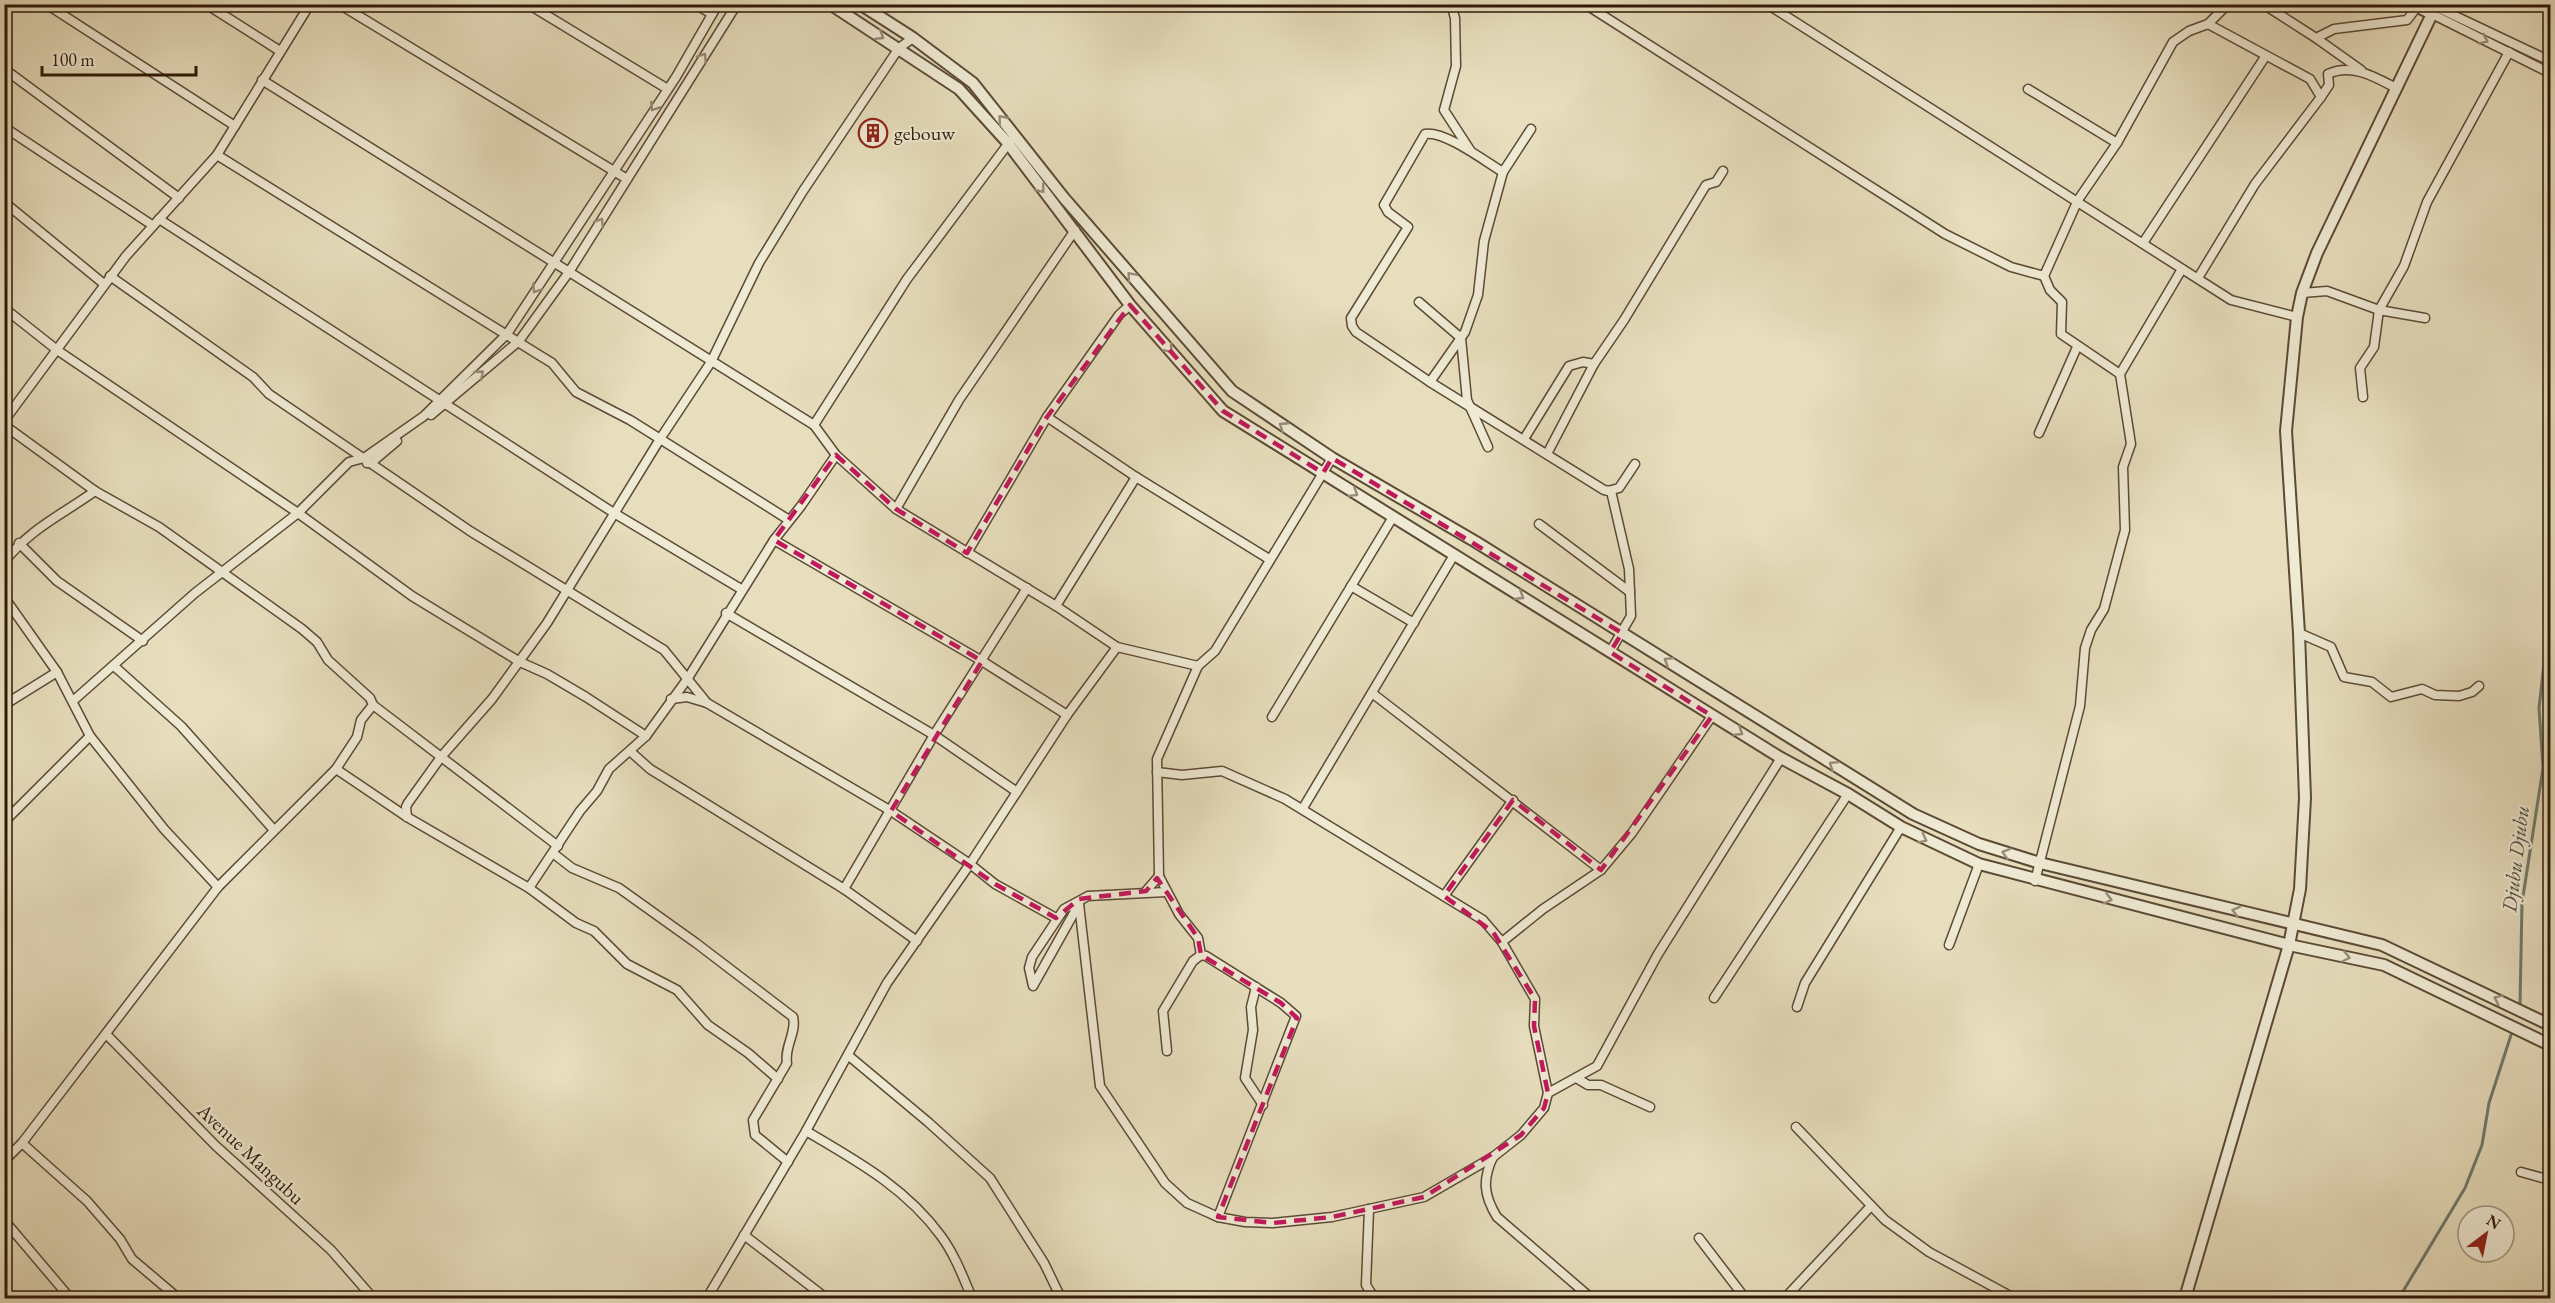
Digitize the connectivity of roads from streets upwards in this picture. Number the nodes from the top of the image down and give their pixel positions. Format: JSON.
{"nodes":[{"id":1,"x":46,"y":4,"type":"edge"},
{"id":2,"x":206,"y":4,"type":"edge"},
{"id":3,"x":310,"y":4,"type":"edge"},
{"id":4,"x":339,"y":4,"type":"edge"},
{"id":5,"x":528,"y":4,"type":"edge"},
{"id":6,"x":695,"y":4,"type":"edge"},
{"id":7,"x":718,"y":4,"type":"edge"},
{"id":8,"x":737,"y":4,"type":"edge"},
{"id":9,"x":830,"y":4,"type":"edge"},
{"id":10,"x":860,"y":4,"type":"edge"},
{"id":11,"x":1451,"y":4,"type":"edge"},
{"id":12,"x":1585,"y":4,"type":"edge"},
{"id":13,"x":1767,"y":4,"type":"edge"},
{"id":14,"x":2228,"y":4,"type":"edge"},
{"id":15,"x":2263,"y":4,"type":"edge"},
{"id":16,"x":2415,"y":6,"type":"edge"},
{"id":17,"x":2432,"y":7,"type":"edge"},
{"id":18,"x":712,"y":14,"type":"junction"},
{"id":19,"x":2208,"y":24,"type":"junction"},
{"id":20,"x":913,"y":38,"type":"junction"},
{"id":21,"x":2316,"y":38,"type":"junction"},
{"id":22,"x":899,"y":48,"type":"junction"},
{"id":23,"x":280,"y":51,"type":"junction"},
{"id":24,"x":2509,"y":52,"type":"junction"},
{"id":25,"x":2265,"y":57,"type":"junction"},
{"id":26,"x":2550,"y":61,"type":"edge"},
{"id":27,"x":2361,"y":70,"type":"junction"},
{"id":28,"x":7,"y":71,"type":"dead end"},
{"id":29,"x":2550,"y":74,"type":"edge"},
{"id":30,"x":676,"y":76,"type":"junction"},
{"id":31,"x":262,"y":80,"type":"junction"},
{"id":32,"x":685,"y":83,"type":"junction"},
{"id":33,"x":666,"y":88,"type":"junction"},
{"id":34,"x":2396,"y":88,"type":"junction"},
{"id":35,"x":2028,"y":89,"type":"dead end"},
{"id":36,"x":2321,"y":97,"type":"junction"},
{"id":37,"x":235,"y":126,"type":"junction"},
{"id":38,"x":4,"y":127,"type":"edge"},
{"id":39,"x":1531,"y":129,"type":"dead end"},
{"id":40,"x":1012,"y":139,"type":"junction"},
{"id":41,"x":2117,"y":143,"type":"junction"},
{"id":42,"x":1471,"y":152,"type":"junction"},
{"id":43,"x":218,"y":155,"type":"junction"},
{"id":44,"x":612,"y":171,"type":"junction"},
{"id":45,"x":1723,"y":171,"type":"dead end"},
{"id":46,"x":1503,"y":172,"type":"junction"},
{"id":47,"x":627,"y":179,"type":"junction"},
{"id":48,"x":179,"y":198,"type":"junction"},
{"id":49,"x":2078,"y":200,"type":"junction"},
{"id":50,"x":4,"y":202,"type":"edge"},
{"id":51,"x":155,"y":222,"type":"junction"},
{"id":52,"x":1075,"y":230,"type":"junction"},
{"id":53,"x":2143,"y":243,"type":"junction"},
{"id":54,"x":554,"y":263,"type":"junction"},
{"id":55,"x":2182,"y":269,"type":"junction"},
{"id":56,"x":569,"y":272,"type":"junction"},
{"id":57,"x":110,"y":276,"type":"junction"},
{"id":58,"x":2044,"y":276,"type":"junction"},
{"id":59,"x":2198,"y":279,"type":"junction"},
{"id":60,"x":104,"y":284,"type":"junction"},
{"id":61,"x":2302,"y":293,"type":"junction"},
{"id":62,"x":1419,"y":302,"type":"dead end"},
{"id":63,"x":1130,"y":305,"type":"junction"},
{"id":64,"x":4,"y":308,"type":"edge"},
{"id":65,"x":2379,"y":310,"type":"junction"},
{"id":66,"x":2297,"y":317,"type":"junction"},
{"id":67,"x":2426,"y":318,"type":"dead end"},
{"id":68,"x":507,"y":334,"type":"junction"},
{"id":69,"x":1461,"y":338,"type":"junction"},
{"id":70,"x":519,"y":341,"type":"junction"},
{"id":71,"x":2077,"y":347,"type":"junction"},
{"id":72,"x":57,"y":350,"type":"junction"},
{"id":73,"x":711,"y":362,"type":"junction"},
{"id":74,"x":1594,"y":364,"type":"junction"},
{"id":75,"x":2120,"y":374,"type":"junction"},
{"id":76,"x":1430,"y":382,"type":"junction"},
{"id":77,"x":2363,"y":397,"type":"dead end"},
{"id":78,"x":442,"y":402,"type":"junction"},
{"id":79,"x":1469,"y":405,"type":"junction"},
{"id":80,"x":1047,"y":417,"type":"junction"},
{"id":81,"x":4,"y":423,"type":"edge"},
{"id":82,"x":814,"y":425,"type":"junction"},
{"id":83,"x":2039,"y":433,"type":"dead end"},
{"id":84,"x":660,"y":439,"type":"junction"},
{"id":85,"x":1524,"y":440,"type":"junction"},
{"id":86,"x":1488,"y":447,"type":"dead end"},
{"id":87,"x":1547,"y":454,"type":"junction"},
{"id":88,"x":836,"y":455,"type":"junction"},
{"id":89,"x":1332,"y":458,"type":"junction"},
{"id":90,"x":368,"y":461,"type":"junction"},
{"id":91,"x":1635,"y":464,"type":"dead end"},
{"id":92,"x":1323,"y":473,"type":"junction"},
{"id":93,"x":1136,"y":477,"type":"junction"},
{"id":94,"x":95,"y":491,"type":"junction"},
{"id":95,"x":1607,"y":491,"type":"junction"},
{"id":96,"x":896,"y":509,"type":"junction"},
{"id":97,"x":298,"y":513,"type":"junction"},
{"id":98,"x":614,"y":513,"type":"junction"},
{"id":99,"x":1393,"y":517,"type":"junction"},
{"id":100,"x":789,"y":520,"type":"junction"},
{"id":101,"x":1539,"y":524,"type":"dead end"},
{"id":102,"x":774,"y":540,"type":"junction"},
{"id":103,"x":19,"y":543,"type":"junction"},
{"id":104,"x":967,"y":553,"type":"junction"},
{"id":105,"x":1454,"y":555,"type":"junction"},
{"id":106,"x":1269,"y":559,"type":"junction"},
{"id":107,"x":4,"y":562,"type":"edge"},
{"id":108,"x":224,"y":572,"type":"junction"},
{"id":109,"x":1352,"y":586,"type":"junction"},
{"id":110,"x":1027,"y":588,"type":"junction"},
{"id":111,"x":741,"y":589,"type":"junction"},
{"id":112,"x":567,"y":592,"type":"junction"},
{"id":113,"x":1630,"y":592,"type":"junction"},
{"id":114,"x":4,"y":597,"type":"edge"},
{"id":115,"x":1056,"y":606,"type":"junction"},
{"id":116,"x":726,"y":613,"type":"junction"},
{"id":117,"x":1414,"y":623,"type":"junction"},
{"id":118,"x":1622,"y":633,"type":"junction"},
{"id":119,"x":2299,"y":633,"type":"junction"},
{"id":120,"x":142,"y":642,"type":"junction"},
{"id":121,"x":1117,"y":647,"type":"junction"},
{"id":122,"x":1610,"y":652,"type":"junction"},
{"id":123,"x":982,"y":661,"type":"junction"},
{"id":124,"x":520,"y":662,"type":"junction"},
{"id":125,"x":114,"y":666,"type":"junction"},
{"id":126,"x":1198,"y":666,"type":"junction"},
{"id":127,"x":57,"y":672,"type":"junction"},
{"id":128,"x":688,"y":678,"type":"junction"},
{"id":129,"x":2479,"y":686,"type":"dead end"},
{"id":130,"x":1372,"y":693,"type":"junction"},
{"id":131,"x":671,"y":699,"type":"junction"},
{"id":132,"x":74,"y":700,"type":"junction"},
{"id":133,"x":707,"y":703,"type":"junction"},
{"id":134,"x":4,"y":705,"type":"edge"},
{"id":135,"x":373,"y":705,"type":"junction"},
{"id":136,"x":1067,"y":715,"type":"junction"},
{"id":137,"x":1712,"y":716,"type":"junction"},
{"id":138,"x":1272,"y":717,"type":"dead end"},
{"id":139,"x":934,"y":735,"type":"junction"},
{"id":140,"x":90,"y":736,"type":"junction"},
{"id":141,"x":646,"y":736,"type":"junction"},
{"id":142,"x":631,"y":752,"type":"junction"},
{"id":143,"x":441,"y":757,"type":"junction"},
{"id":144,"x":1781,"y":758,"type":"junction"},
{"id":145,"x":336,"y":769,"type":"junction"},
{"id":146,"x":1157,"y":772,"type":"junction"},
{"id":147,"x":1017,"y":792,"type":"junction"},
{"id":148,"x":1848,"y":795,"type":"junction"},
{"id":149,"x":1513,"y":800,"type":"junction"},
{"id":150,"x":1303,"y":808,"type":"junction"},
{"id":151,"x":891,"y":811,"type":"junction"},
{"id":152,"x":407,"y":817,"type":"junction"},
{"id":153,"x":4,"y":822,"type":"edge"},
{"id":154,"x":1901,"y":827,"type":"junction"},
{"id":155,"x":274,"y":830,"type":"junction"},
{"id":156,"x":556,"y":850,"type":"junction"},
{"id":157,"x":2040,"y":863,"type":"junction"},
{"id":158,"x":970,"y":864,"type":"junction"},
{"id":159,"x":1979,"y":864,"type":"junction"},
{"id":160,"x":1601,"y":870,"type":"junction"},
{"id":161,"x":1159,"y":876,"type":"junction"},
{"id":162,"x":2035,"y":881,"type":"junction"},
{"id":163,"x":218,"y":887,"type":"junction"},
{"id":164,"x":529,"y":888,"type":"junction"},
{"id":165,"x":844,"y":889,"type":"junction"},
{"id":166,"x":1146,"y":891,"type":"junction"},
{"id":167,"x":1166,"y":892,"type":"junction"},
{"id":168,"x":1444,"y":896,"type":"junction"},
{"id":169,"x":1056,"y":918,"type":"junction"},
{"id":170,"x":2293,"y":926,"type":"junction"},
{"id":171,"x":916,"y":941,"type":"junction"},
{"id":172,"x":1502,"y":942,"type":"junction"},
{"id":173,"x":1949,"y":945,"type":"dead end"},
{"id":174,"x":2289,"y":945,"type":"junction"},
{"id":175,"x":1201,"y":955,"type":"junction"},
{"id":176,"x":1256,"y":987,"type":"junction"},
{"id":177,"x":1714,"y":998,"type":"dead end"},
{"id":178,"x":1797,"y":1007,"type":"dead end"},
{"id":179,"x":2527,"y":1013,"type":"junction"},
{"id":180,"x":2550,"y":1025,"type":"edge"},
{"id":181,"x":2519,"y":1029,"type":"junction"},
{"id":182,"x":106,"y":1034,"type":"junction"},
{"id":183,"x":2550,"y":1045,"type":"edge"},
{"id":184,"x":1167,"y":1051,"type":"dead end"},
{"id":185,"x":849,"y":1056,"type":"junction"},
{"id":186,"x":778,"y":1079,"type":"junction"},
{"id":187,"x":1578,"y":1079,"type":"junction"},
{"id":188,"x":1548,"y":1093,"type":"junction"},
{"id":189,"x":1263,"y":1105,"type":"junction"},
{"id":190,"x":1650,"y":1107,"type":"dead end"},
{"id":191,"x":1796,"y":1127,"type":"dead end"},
{"id":192,"x":807,"y":1131,"type":"junction"},
{"id":193,"x":22,"y":1143,"type":"junction"},
{"id":194,"x":1493,"y":1157,"type":"junction"},
{"id":195,"x":4,"y":1161,"type":"edge"},
{"id":196,"x":788,"y":1162,"type":"junction"},
{"id":197,"x":2521,"y":1172,"type":"dead end"},
{"id":198,"x":2550,"y":1180,"type":"edge"},
{"id":199,"x":1871,"y":1206,"type":"junction"},
{"id":200,"x":1369,"y":1209,"type":"junction"},
{"id":201,"x":1218,"y":1218,"type":"junction"},
{"id":202,"x":4,"y":1220,"type":"edge"},
{"id":203,"x":744,"y":1235,"type":"junction"},
{"id":204,"x":1699,"y":1238,"type":"dead end"},
{"id":205,"x":70,"y":1299,"type":"edge"},
{"id":206,"x":178,"y":1299,"type":"edge"},
{"id":207,"x":373,"y":1299,"type":"edge"},
{"id":208,"x":707,"y":1299,"type":"edge"},
{"id":209,"x":826,"y":1299,"type":"edge"},
{"id":210,"x":972,"y":1299,"type":"edge"},
{"id":211,"x":1061,"y":1299,"type":"edge"},
{"id":212,"x":1370,"y":1299,"type":"edge"},
{"id":213,"x":1591,"y":1299,"type":"edge"},
{"id":214,"x":1745,"y":1299,"type":"edge"},
{"id":215,"x":1785,"y":1299,"type":"edge"},
{"id":216,"x":2014,"y":1299,"type":"edge"},
{"id":217,"x":2185,"y":1299,"type":"edge"}],
"edges":[{"from":1,"to":37,"type":"street"},
{"from":2,"to":23,"type":"street"},
{"from":3,"to":23,"type":"street"},
{"from":4,"to":44,"type":"street"},
{"from":5,"to":33,"type":"street"},
{"from":6,"to":18,"type":"street"},
{"from":7,"to":18,"type":"street"},
{"from":32,"to":8,"type":"street","one_way":true},
{"from":9,"to":22,"type":"street","one_way":true},
{"from":10,"to":20,"type":"street"},
{"from":11,"to":42,"type":"street"},
{"from":12,"to":58,"type":"street"},
{"from":13,"to":49,"type":"street"},
{"from":14,"to":19,"type":"street"},
{"from":15,"to":21,"type":"street"},
{"from":16,"to":17,"type":"street"},
{"from":16,"to":21,"type":"street"},
{"from":17,"to":24,"type":"street","one_way":true},
{"from":17,"to":26,"type":"street"},
{"from":17,"to":34,"type":"street"},
{"from":18,"to":30,"type":"street"},
{"from":19,"to":25,"type":"street"},
{"from":19,"to":41,"type":"street"},
{"from":20,"to":22,"type":"street"},
{"from":40,"to":20,"type":"street","one_way":true},
{"from":21,"to":27,"type":"street"},
{"from":22,"to":40,"type":"street"},
{"from":22,"to":73,"type":"street"},
{"from":23,"to":31,"type":"street"},
{"from":24,"to":29,"type":"street"},
{"from":24,"to":65,"type":"street"},
{"from":25,"to":36,"type":"street"},
{"from":25,"to":53,"type":"street"},
{"from":27,"to":34,"type":"street"},
{"from":27,"to":36,"type":"street"},
{"from":28,"to":48,"type":"street"},
{"from":30,"to":32,"type":"street"},
{"from":30,"to":33,"type":"street"},
{"from":31,"to":37,"type":"street"},
{"from":31,"to":54,"type":"street"},
{"from":32,"to":47,"type":"street"},
{"from":33,"to":44,"type":"street","one_way":true},
{"from":34,"to":61,"type":"street"},
{"from":35,"to":41,"type":"street"},
{"from":36,"to":59,"type":"street"},
{"from":37,"to":43,"type":"street"},
{"from":38,"to":51,"type":"street"},
{"from":39,"to":46,"type":"street"},
{"from":40,"to":52,"type":"street","one_way":true},
{"from":40,"to":82,"type":"street"},
{"from":89,"to":40,"type":"street","one_way":true},
{"from":41,"to":49,"type":"street"},
{"from":42,"to":46,"type":"street"},
{"from":42,"to":76,"type":"street"},
{"from":43,"to":48,"type":"street"},
{"from":43,"to":68,"type":"street"},
{"from":44,"to":47,"type":"street"},
{"from":44,"to":54,"type":"street"},
{"from":45,"to":74,"type":"street"},
{"from":46,"to":69,"type":"street"},
{"from":56,"to":47,"type":"street","one_way":true},
{"from":48,"to":51,"type":"street"},
{"from":49,"to":53,"type":"street"},
{"from":49,"to":58,"type":"street"},
{"from":50,"to":60,"type":"street"},
{"from":51,"to":57,"type":"street"},
{"from":51,"to":78,"type":"street"},
{"from":52,"to":63,"type":"street"},
{"from":52,"to":96,"type":"street"},
{"from":53,"to":55,"type":"street"},
{"from":54,"to":56,"type":"street"},
{"from":54,"to":68,"type":"street","one_way":true},
{"from":55,"to":59,"type":"street"},
{"from":55,"to":75,"type":"street"},
{"from":56,"to":70,"type":"street"},
{"from":56,"to":73,"type":"street"},
{"from":57,"to":60,"type":"street"},
{"from":57,"to":90,"type":"street"},
{"from":58,"to":71,"type":"street"},
{"from":59,"to":66,"type":"street"},
{"from":60,"to":72,"type":"street"},
{"from":61,"to":65,"type":"street"},
{"from":61,"to":66,"type":"street"},
{"from":62,"to":69,"type":"street"},
{"from":63,"to":80,"type":"street"},
{"from":63,"to":92,"type":"street","one_way":true},
{"from":64,"to":72,"type":"street"},
{"from":65,"to":67,"type":"street"},
{"from":65,"to":77,"type":"street"},
{"from":66,"to":119,"type":"street"},
{"from":68,"to":70,"type":"street"},
{"from":68,"to":78,"type":"street"},
{"from":69,"to":76,"type":"street"},
{"from":69,"to":79,"type":"street"},
{"from":78,"to":70,"type":"street","one_way":true},
{"from":70,"to":84,"type":"street"},
{"from":71,"to":75,"type":"street"},
{"from":71,"to":83,"type":"street"},
{"from":72,"to":81,"type":"street"},
{"from":72,"to":97,"type":"street"},
{"from":73,"to":82,"type":"street"},
{"from":73,"to":84,"type":"street"},
{"from":74,"to":85,"type":"street"},
{"from":74,"to":87,"type":"street"},
{"from":75,"to":157,"type":"street"},
{"from":76,"to":79,"type":"street"},
{"from":78,"to":90,"type":"street"},
{"from":78,"to":98,"type":"street"},
{"from":79,"to":85,"type":"street"},
{"from":79,"to":86,"type":"street"},
{"from":80,"to":93,"type":"street"},
{"from":80,"to":104,"type":"street"},
{"from":81,"to":94,"type":"street"},
{"from":82,"to":88,"type":"street"},
{"from":84,"to":98,"type":"street"},
{"from":84,"to":100,"type":"street"},
{"from":85,"to":87,"type":"street"},
{"from":87,"to":95,"type":"street"},
{"from":88,"to":96,"type":"street"},
{"from":88,"to":100,"type":"street"},
{"from":89,"to":92,"type":"street"},
{"from":89,"to":118,"type":"street"},
{"from":90,"to":97,"type":"street"},
{"from":90,"to":112,"type":"street"},
{"from":91,"to":95,"type":"street"},
{"from":92,"to":99,"type":"street","one_way":true},
{"from":92,"to":106,"type":"street"},
{"from":93,"to":106,"type":"street"},
{"from":93,"to":115,"type":"street"},
{"from":94,"to":103,"type":"street"},
{"from":94,"to":108,"type":"street"},
{"from":95,"to":113,"type":"street"},
{"from":96,"to":104,"type":"street"},
{"from":97,"to":108,"type":"street"},
{"from":97,"to":124,"type":"street"},
{"from":98,"to":111,"type":"street"},
{"from":98,"to":112,"type":"street"},
{"from":99,"to":105,"type":"street"},
{"from":99,"to":109,"type":"street"},
{"from":100,"to":102,"type":"street"},
{"from":101,"to":113,"type":"street"},
{"from":102,"to":111,"type":"street"},
{"from":102,"to":123,"type":"street"},
{"from":103,"to":107,"type":"street"},
{"from":103,"to":120,"type":"street"},
{"from":104,"to":110,"type":"street"},
{"from":105,"to":117,"type":"street"},
{"from":105,"to":122,"type":"street","one_way":true},
{"from":106,"to":126,"type":"street"},
{"from":108,"to":120,"type":"street"},
{"from":108,"to":135,"type":"street"},
{"from":109,"to":117,"type":"street"},
{"from":109,"to":138,"type":"street"},
{"from":110,"to":115,"type":"street"},
{"from":110,"to":123,"type":"street"},
{"from":111,"to":116,"type":"street"},
{"from":112,"to":124,"type":"street"},
{"from":112,"to":128,"type":"street"},
{"from":113,"to":118,"type":"street"},
{"from":114,"to":127,"type":"street"},
{"from":115,"to":121,"type":"street"},
{"from":116,"to":128,"type":"street"},
{"from":116,"to":139,"type":"street"},
{"from":117,"to":130,"type":"street"},
{"from":118,"to":122,"type":"street"},
{"from":157,"to":118,"type":"street","one_way":true},
{"from":119,"to":129,"type":"street"},
{"from":119,"to":170,"type":"street"},
{"from":120,"to":125,"type":"street"},
{"from":121,"to":126,"type":"street"},
{"from":121,"to":136,"type":"street"},
{"from":122,"to":137,"type":"street"},
{"from":123,"to":136,"type":"street"},
{"from":123,"to":139,"type":"street"},
{"from":124,"to":141,"type":"street"},
{"from":124,"to":143,"type":"street"},
{"from":125,"to":132,"type":"street"},
{"from":125,"to":155,"type":"street"},
{"from":126,"to":146,"type":"street"},
{"from":127,"to":132,"type":"street"},
{"from":127,"to":134,"type":"street"},
{"from":128,"to":131,"type":"street"},
{"from":128,"to":133,"type":"street"},
{"from":130,"to":149,"type":"street"},
{"from":130,"to":150,"type":"street"},
{"from":131,"to":133,"type":"street"},
{"from":131,"to":141,"type":"street"},
{"from":132,"to":140,"type":"street"},
{"from":133,"to":151,"type":"street"},
{"from":135,"to":143,"type":"street"},
{"from":135,"to":145,"type":"street"},
{"from":136,"to":147,"type":"street"},
{"from":137,"to":144,"type":"street","one_way":true},
{"from":137,"to":160,"type":"street"},
{"from":139,"to":147,"type":"street"},
{"from":139,"to":151,"type":"street"},
{"from":140,"to":153,"type":"street"},
{"from":140,"to":163,"type":"street"},
{"from":141,"to":142,"type":"street"},
{"from":142,"to":156,"type":"street"},
{"from":142,"to":165,"type":"street"},
{"from":143,"to":152,"type":"street"},
{"from":143,"to":156,"type":"street"},
{"from":144,"to":148,"type":"street"},
{"from":144,"to":187,"type":"street"},
{"from":145,"to":152,"type":"street"},
{"from":145,"to":155,"type":"street"},
{"from":146,"to":150,"type":"street"},
{"from":146,"to":161,"type":"street"},
{"from":147,"to":158,"type":"street"},
{"from":148,"to":154,"type":"street"},
{"from":148,"to":177,"type":"street"},
{"from":149,"to":160,"type":"street"},
{"from":149,"to":168,"type":"street"},
{"from":150,"to":168,"type":"street"},
{"from":151,"to":158,"type":"street"},
{"from":151,"to":165,"type":"street"},
{"from":152,"to":164,"type":"street"},
{"from":154,"to":159,"type":"street","one_way":true},
{"from":154,"to":178,"type":"street"},
{"from":155,"to":163,"type":"street"},
{"from":156,"to":164,"type":"street"},
{"from":156,"to":186,"type":"street"},
{"from":157,"to":162,"type":"street"},
{"from":170,"to":157,"type":"street","one_way":true},
{"from":158,"to":169,"type":"street"},
{"from":158,"to":171,"type":"street"},
{"from":159,"to":162,"type":"street"},
{"from":159,"to":173,"type":"street"},
{"from":160,"to":172,"type":"street"},
{"from":161,"to":166,"type":"street"},
{"from":161,"to":167,"type":"street"},
{"from":162,"to":174,"type":"street","one_way":true},
{"from":163,"to":182,"type":"street"},
{"from":164,"to":186,"type":"street"},
{"from":165,"to":171,"type":"street"},
{"from":166,"to":167,"type":"street"},
{"from":166,"to":169,"type":"street"},
{"from":167,"to":175,"type":"street"},
{"from":168,"to":172,"type":"street"},
{"from":169,"to":201,"type":"street"},
{"from":170,"to":174,"type":"street"},
{"from":179,"to":170,"type":"street","one_way":true},
{"from":171,"to":185,"type":"street"},
{"from":172,"to":188,"type":"street"},
{"from":174,"to":181,"type":"street","one_way":true},
{"from":174,"to":217,"type":"street"},
{"from":175,"to":176,"type":"street"},
{"from":175,"to":184,"type":"street"},
{"from":176,"to":189,"type":"street"},
{"from":176,"to":189,"type":"street"},
{"from":179,"to":180,"type":"street"},
{"from":179,"to":181,"type":"street"},
{"from":181,"to":183,"type":"street"},
{"from":182,"to":193,"type":"street"},
{"from":182,"to":207,"type":"street","name":"Avenue Mangubu"},
{"from":185,"to":192,"type":"street"},
{"from":185,"to":211,"type":"street"},
{"from":186,"to":196,"type":"street"},
{"from":187,"to":188,"type":"street"},
{"from":187,"to":190,"type":"street"},
{"from":188,"to":194,"type":"street"},
{"from":189,"to":201,"type":"street"},
{"from":191,"to":199,"type":"street"},
{"from":192,"to":196,"type":"street"},
{"from":192,"to":210,"type":"street"},
{"from":193,"to":195,"type":"street"},
{"from":193,"to":206,"type":"street"},
{"from":194,"to":200,"type":"street"},
{"from":194,"to":213,"type":"street"},
{"from":196,"to":203,"type":"street"},
{"from":197,"to":198,"type":"street"},
{"from":199,"to":215,"type":"street"},
{"from":199,"to":216,"type":"street"},
{"from":200,"to":201,"type":"street"},
{"from":200,"to":212,"type":"street"},
{"from":202,"to":205,"type":"street"},
{"from":203,"to":208,"type":"street"},
{"from":203,"to":209,"type":"street"},
{"from":204,"to":214,"type":"street"}]}
